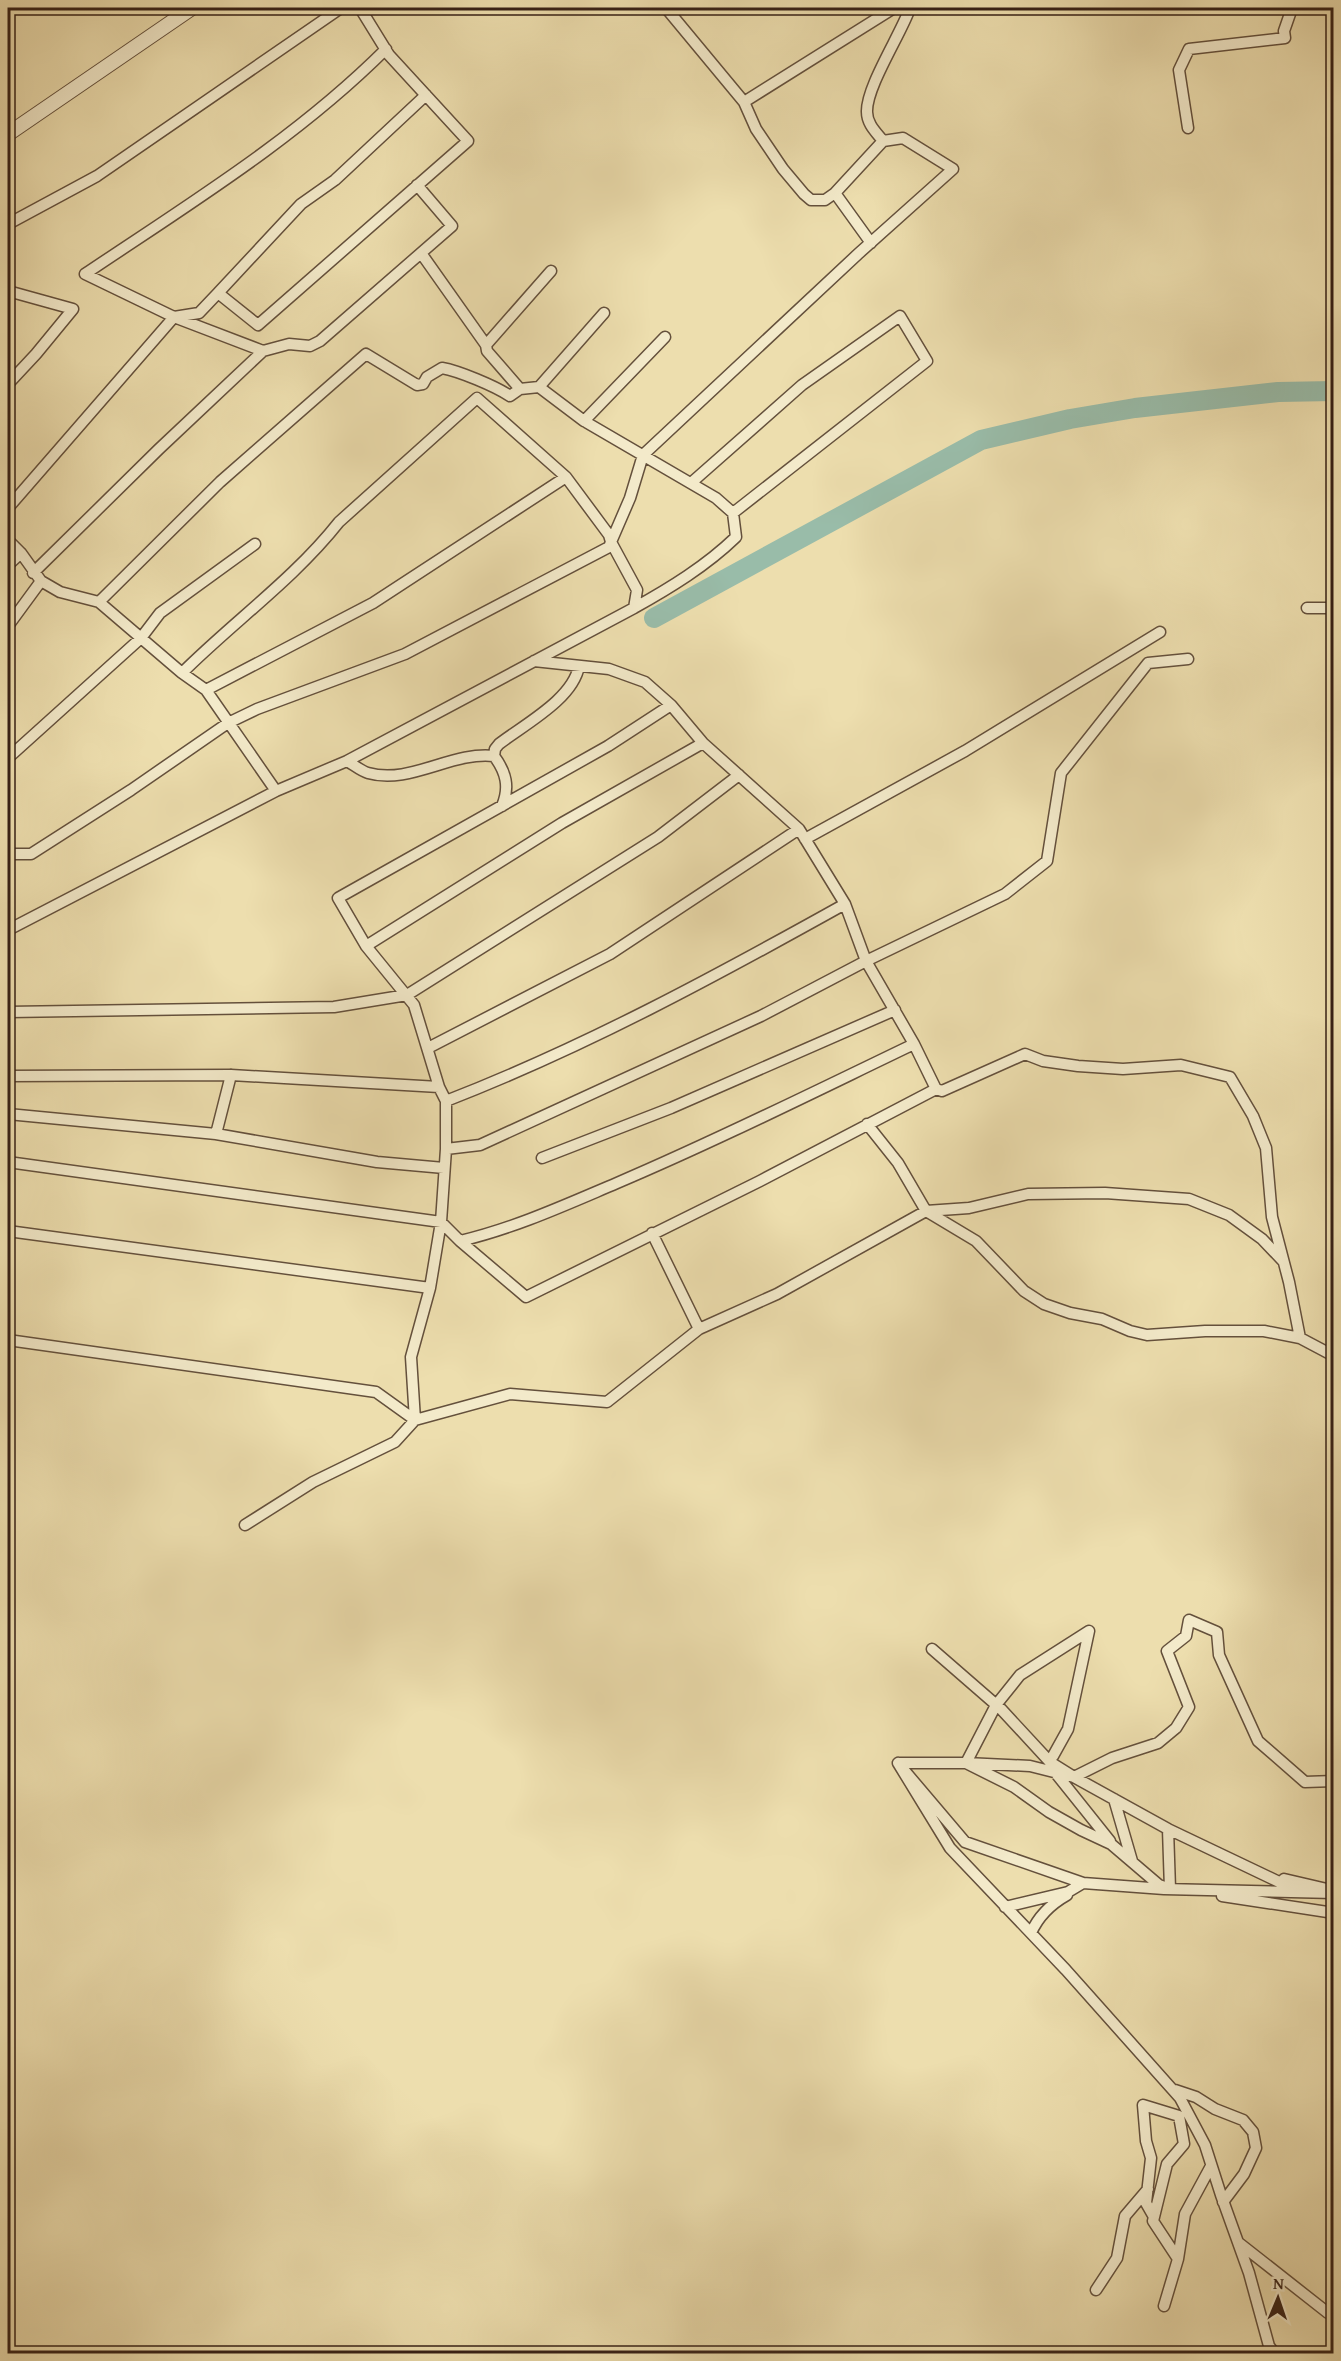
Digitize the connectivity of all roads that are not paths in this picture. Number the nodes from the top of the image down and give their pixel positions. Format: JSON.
{"nodes":[{"id":1,"x":192,"y":8,"type":"edge"},
{"id":2,"x":342,"y":8,"type":"edge"},
{"id":3,"x":360,"y":8,"type":"edge"},
{"id":4,"x":669,"y":8,"type":"edge"},
{"id":5,"x":894,"y":8,"type":"edge"},
{"id":6,"x":910,"y":8,"type":"edge"},
{"id":7,"x":1292,"y":8,"type":"edge"},
{"id":8,"x":386,"y":49,"type":"junction"},
{"id":9,"x":426,"y":95,"type":"junction"},
{"id":10,"x":744,"y":102,"type":"junction"},
{"id":11,"x":1188,"y":128,"type":"dead end"},
{"id":12,"x":8,"y":134,"type":"edge"},
{"id":13,"x":883,"y":141,"type":"junction"},
{"id":14,"x":417,"y":185,"type":"junction"},
{"id":15,"x":835,"y":193,"type":"junction"},
{"id":16,"x":8,"y":224,"type":"edge"},
{"id":17,"x":871,"y":243,"type":"junction"},
{"id":18,"x":421,"y":253,"type":"junction"},
{"id":19,"x":551,"y":271,"type":"dead end"},
{"id":20,"x":8,"y":291,"type":"edge"},
{"id":21,"x":218,"y":293,"type":"junction"},
{"id":22,"x":604,"y":313,"type":"dead end"},
{"id":23,"x":174,"y":317,"type":"junction"},
{"id":24,"x":666,"y":337,"type":"dead end"},
{"id":25,"x":486,"y":345,"type":"junction"},
{"id":26,"x":262,"y":351,"type":"junction"},
{"id":27,"x":8,"y":384,"type":"edge"},
{"id":28,"x":539,"y":387,"type":"junction"},
{"id":29,"x":520,"y":389,"type":"junction"},
{"id":30,"x":584,"y":421,"type":"junction"},
{"id":31,"x":643,"y":455,"type":"junction"},
{"id":32,"x":566,"y":477,"type":"junction"},
{"id":33,"x":691,"y":483,"type":"junction"},
{"id":34,"x":8,"y":508,"type":"edge"},
{"id":35,"x":733,"y":513,"type":"junction"},
{"id":36,"x":8,"y":540,"type":"edge"},
{"id":37,"x":611,"y":542,"type":"junction"},
{"id":38,"x":255,"y":544,"type":"dead end"},
{"id":39,"x":21,"y":553,"type":"junction"},
{"id":40,"x":8,"y":565,"type":"edge"},
{"id":41,"x":37,"y":577,"type":"junction"},
{"id":42,"x":99,"y":602,"type":"junction"},
{"id":43,"x":634,"y":608,"type":"junction"},
{"id":44,"x":1307,"y":608,"type":"dead end"},
{"id":45,"x":1334,"y":608,"type":"edge"},
{"id":46,"x":8,"y":626,"type":"edge"},
{"id":47,"x":1160,"y":632,"type":"dead end"},
{"id":48,"x":141,"y":638,"type":"junction"},
{"id":49,"x":1188,"y":659,"type":"dead end"},
{"id":50,"x":533,"y":661,"type":"junction"},
{"id":51,"x":579,"y":666,"type":"junction"},
{"id":52,"x":182,"y":673,"type":"junction"},
{"id":53,"x":206,"y":690,"type":"junction"},
{"id":54,"x":671,"y":705,"type":"junction"},
{"id":55,"x":228,"y":723,"type":"junction"},
{"id":56,"x":703,"y":743,"type":"junction"},
{"id":57,"x":494,"y":756,"type":"junction"},
{"id":58,"x":8,"y":758,"type":"edge"},
{"id":59,"x":347,"y":761,"type":"junction"},
{"id":60,"x":739,"y":775,"type":"junction"},
{"id":61,"x":276,"y":791,"type":"junction"},
{"id":62,"x":502,"y":806,"type":"junction"},
{"id":63,"x":799,"y":829,"type":"junction"},
{"id":64,"x":805,"y":839,"type":"junction"},
{"id":65,"x":8,"y":854,"type":"edge"},
{"id":66,"x":845,"y":904,"type":"junction"},
{"id":67,"x":8,"y":930,"type":"edge"},
{"id":68,"x":366,"y":946,"type":"junction"},
{"id":69,"x":866,"y":961,"type":"junction"},
{"id":70,"x":407,"y":995,"type":"junction"},
{"id":71,"x":895,"y":1010,"type":"junction"},
{"id":72,"x":8,"y":1012,"type":"edge"},
{"id":73,"x":914,"y":1044,"type":"junction"},
{"id":74,"x":428,"y":1048,"type":"junction"},
{"id":75,"x":231,"y":1075,"type":"junction"},
{"id":76,"x":8,"y":1076,"type":"edge"},
{"id":77,"x":439,"y":1087,"type":"junction"},
{"id":78,"x":936,"y":1089,"type":"junction"},
{"id":79,"x":446,"y":1101,"type":"junction"},
{"id":80,"x":8,"y":1114,"type":"edge"},
{"id":81,"x":867,"y":1124,"type":"junction"},
{"id":82,"x":216,"y":1134,"type":"junction"},
{"id":83,"x":446,"y":1149,"type":"junction"},
{"id":84,"x":542,"y":1158,"type":"dead end"},
{"id":85,"x":8,"y":1162,"type":"edge"},
{"id":86,"x":444,"y":1168,"type":"junction"},
{"id":87,"x":926,"y":1211,"type":"junction"},
{"id":88,"x":441,"y":1222,"type":"junction"},
{"id":89,"x":8,"y":1231,"type":"edge"},
{"id":90,"x":652,"y":1233,"type":"junction"},
{"id":91,"x":460,"y":1241,"type":"junction"},
{"id":92,"x":1283,"y":1261,"type":"junction"},
{"id":93,"x":430,"y":1288,"type":"junction"},
{"id":94,"x":699,"y":1329,"type":"junction"},
{"id":95,"x":1300,"y":1338,"type":"junction"},
{"id":96,"x":8,"y":1340,"type":"edge"},
{"id":97,"x":1334,"y":1356,"type":"edge"},
{"id":98,"x":415,"y":1420,"type":"junction"},
{"id":99,"x":245,"y":1525,"type":"dead end"},
{"id":100,"x":932,"y":1649,"type":"dead end"},
{"id":101,"x":996,"y":1705,"type":"junction"},
{"id":102,"x":1053,"y":1755,"type":"dead end"},
{"id":103,"x":898,"y":1763,"type":"junction"},
{"id":104,"x":966,"y":1763,"type":"junction"},
{"id":105,"x":1054,"y":1771,"type":"junction"},
{"id":106,"x":1074,"y":1777,"type":"junction"},
{"id":107,"x":1334,"y":1781,"type":"edge"},
{"id":108,"x":1114,"y":1799,"type":"junction"},
{"id":109,"x":1168,"y":1829,"type":"junction"},
{"id":110,"x":1111,"y":1844,"type":"junction"},
{"id":111,"x":1132,"y":1861,"type":"junction"},
{"id":112,"x":1263,"y":1874,"type":"junction"},
{"id":113,"x":1079,"y":1886,"type":"junction"},
{"id":114,"x":1172,"y":1889,"type":"junction"},
{"id":115,"x":1303,"y":1893,"type":"junction"},
{"id":116,"x":1333,"y":1893,"type":"edge"},
{"id":117,"x":1005,"y":1906,"type":"junction"},
{"id":118,"x":1334,"y":1913,"type":"edge"},
{"id":119,"x":1031,"y":1933,"type":"junction"},
{"id":120,"x":1173,"y":2090,"type":"junction"},
{"id":121,"x":1211,"y":2166,"type":"junction"},
{"id":122,"x":1148,"y":2189,"type":"junction"},
{"id":123,"x":1223,"y":2202,"type":"junction"},
{"id":124,"x":1154,"y":2217,"type":"junction"},
{"id":125,"x":1238,"y":2243,"type":"junction"},
{"id":126,"x":1178,"y":2259,"type":"junction"},
{"id":127,"x":1096,"y":2290,"type":"dead end"},
{"id":128,"x":1164,"y":2306,"type":"dead end"},
{"id":129,"x":1328,"y":2313,"type":"dead end"},
{"id":130,"x":1275,"y":2354,"type":"edge"}],
"edges":[{"from":1,"to":12,"type":"street"},
{"from":2,"to":16,"type":"street"},
{"from":3,"to":8,"type":"street"},
{"from":4,"to":10,"type":"street"},
{"from":5,"to":10,"type":"street"},
{"from":6,"to":13,"type":"street"},
{"from":7,"to":11,"type":"street"},
{"from":8,"to":9,"type":"street"},
{"from":8,"to":23,"type":"street"},
{"from":9,"to":14,"type":"street"},
{"from":9,"to":21,"type":"street"},
{"from":10,"to":15,"type":"street"},
{"from":13,"to":15,"type":"street"},
{"from":13,"to":17,"type":"street"},
{"from":14,"to":18,"type":"street"},
{"from":14,"to":21,"type":"street"},
{"from":15,"to":17,"type":"street"},
{"from":17,"to":31,"type":"street"},
{"from":18,"to":25,"type":"street"},
{"from":18,"to":26,"type":"street"},
{"from":19,"to":25,"type":"street"},
{"from":20,"to":27,"type":"street"},
{"from":21,"to":23,"type":"street"},
{"from":22,"to":28,"type":"street"},
{"from":23,"to":26,"type":"street"},
{"from":23,"to":34,"type":"street"},
{"from":24,"to":30,"type":"street"},
{"from":25,"to":29,"type":"street"},
{"from":26,"to":41,"type":"street"},
{"from":28,"to":29,"type":"street"},
{"from":28,"to":30,"type":"street"},
{"from":29,"to":42,"type":"street"},
{"from":30,"to":31,"type":"street"},
{"from":31,"to":33,"type":"street"},
{"from":31,"to":37,"type":"street"},
{"from":32,"to":37,"type":"street"},
{"from":32,"to":52,"type":"street"},
{"from":32,"to":53,"type":"street"},
{"from":33,"to":35,"type":"street"},
{"from":33,"to":35,"type":"street"},
{"from":35,"to":43,"type":"street"},
{"from":36,"to":39,"type":"street"},
{"from":37,"to":43,"type":"street"},
{"from":37,"to":55,"type":"street"},
{"from":38,"to":48,"type":"street"},
{"from":39,"to":40,"type":"street"},
{"from":39,"to":41,"type":"street"},
{"from":41,"to":42,"type":"street"},
{"from":41,"to":46,"type":"street"},
{"from":42,"to":48,"type":"street"},
{"from":43,"to":50,"type":"street"},
{"from":44,"to":45,"type":"street"},
{"from":47,"to":64,"type":"street"},
{"from":48,"to":52,"type":"street"},
{"from":48,"to":58,"type":"street"},
{"from":49,"to":69,"type":"street"},
{"from":50,"to":51,"type":"street"},
{"from":50,"to":59,"type":"street"},
{"from":51,"to":54,"type":"street"},
{"from":51,"to":57,"type":"street"},
{"from":52,"to":53,"type":"street"},
{"from":53,"to":55,"type":"street"},
{"from":54,"to":56,"type":"street"},
{"from":54,"to":62,"type":"street"},
{"from":55,"to":61,"type":"street"},
{"from":55,"to":65,"type":"street"},
{"from":56,"to":60,"type":"street"},
{"from":56,"to":68,"type":"street"},
{"from":57,"to":59,"type":"street"},
{"from":57,"to":62,"type":"street"},
{"from":59,"to":61,"type":"street"},
{"from":60,"to":63,"type":"street"},
{"from":60,"to":70,"type":"street"},
{"from":61,"to":67,"type":"street"},
{"from":62,"to":68,"type":"street"},
{"from":63,"to":64,"type":"street"},
{"from":63,"to":74,"type":"street"},
{"from":64,"to":66,"type":"street"},
{"from":66,"to":69,"type":"street"},
{"from":66,"to":79,"type":"street"},
{"from":68,"to":70,"type":"street"},
{"from":69,"to":71,"type":"street"},
{"from":69,"to":83,"type":"street"},
{"from":70,"to":72,"type":"street"},
{"from":70,"to":74,"type":"street"},
{"from":71,"to":73,"type":"street"},
{"from":71,"to":84,"type":"street"},
{"from":73,"to":78,"type":"street"},
{"from":73,"to":91,"type":"street"},
{"from":74,"to":77,"type":"street"},
{"from":75,"to":76,"type":"street"},
{"from":75,"to":77,"type":"street"},
{"from":75,"to":82,"type":"street"},
{"from":77,"to":79,"type":"street"},
{"from":78,"to":81,"type":"street"},
{"from":78,"to":92,"type":"street"},
{"from":79,"to":83,"type":"street"},
{"from":80,"to":82,"type":"street"},
{"from":81,"to":87,"type":"street"},
{"from":81,"to":90,"type":"street"},
{"from":82,"to":86,"type":"street"},
{"from":83,"to":86,"type":"street"},
{"from":85,"to":88,"type":"street"},
{"from":86,"to":88,"type":"street"},
{"from":87,"to":92,"type":"street"},
{"from":87,"to":94,"type":"street"},
{"from":87,"to":95,"type":"street"},
{"from":88,"to":91,"type":"street"},
{"from":88,"to":93,"type":"street"},
{"from":89,"to":93,"type":"street"},
{"from":90,"to":91,"type":"street"},
{"from":90,"to":94,"type":"street"},
{"from":92,"to":95,"type":"street"},
{"from":93,"to":98,"type":"street"},
{"from":94,"to":98,"type":"street"},
{"from":95,"to":97,"type":"street"},
{"from":96,"to":98,"type":"street"},
{"from":98,"to":99,"type":"street"},
{"from":100,"to":101,"type":"street"},
{"from":101,"to":102,"type":"street"},
{"from":101,"to":104,"type":"street"},
{"from":101,"to":106,"type":"street"},
{"from":103,"to":104,"type":"street"},
{"from":103,"to":113,"type":"street"},
{"from":103,"to":117,"type":"street"},
{"from":104,"to":105,"type":"street"},
{"from":104,"to":110,"type":"street"},
{"from":105,"to":106,"type":"street"},
{"from":105,"to":110,"type":"street"},
{"from":106,"to":107,"type":"street"},
{"from":106,"to":108,"type":"street"},
{"from":108,"to":109,"type":"street"},
{"from":108,"to":111,"type":"street"},
{"from":109,"to":112,"type":"street"},
{"from":109,"to":114,"type":"street"},
{"from":110,"to":111,"type":"street"},
{"from":111,"to":114,"type":"street"},
{"from":112,"to":115,"type":"street"},
{"from":112,"to":116,"type":"street"},
{"from":113,"to":114,"type":"street"},
{"from":113,"to":117,"type":"street"},
{"from":113,"to":119,"type":"street"},
{"from":114,"to":115,"type":"street"},
{"from":114,"to":118,"type":"street"},
{"from":115,"to":116,"type":"street"},
{"from":117,"to":119,"type":"street"},
{"from":119,"to":120,"type":"street"},
{"from":120,"to":121,"type":"street"},
{"from":120,"to":123,"type":"street"},
{"from":121,"to":123,"type":"street"},
{"from":121,"to":126,"type":"street"},
{"from":122,"to":124,"type":"street"},
{"from":122,"to":124,"type":"street"},
{"from":122,"to":127,"type":"street"},
{"from":123,"to":125,"type":"street"},
{"from":124,"to":126,"type":"street"},
{"from":125,"to":129,"type":"street"},
{"from":125,"to":130,"type":"street"},
{"from":126,"to":128,"type":"street"}]}
